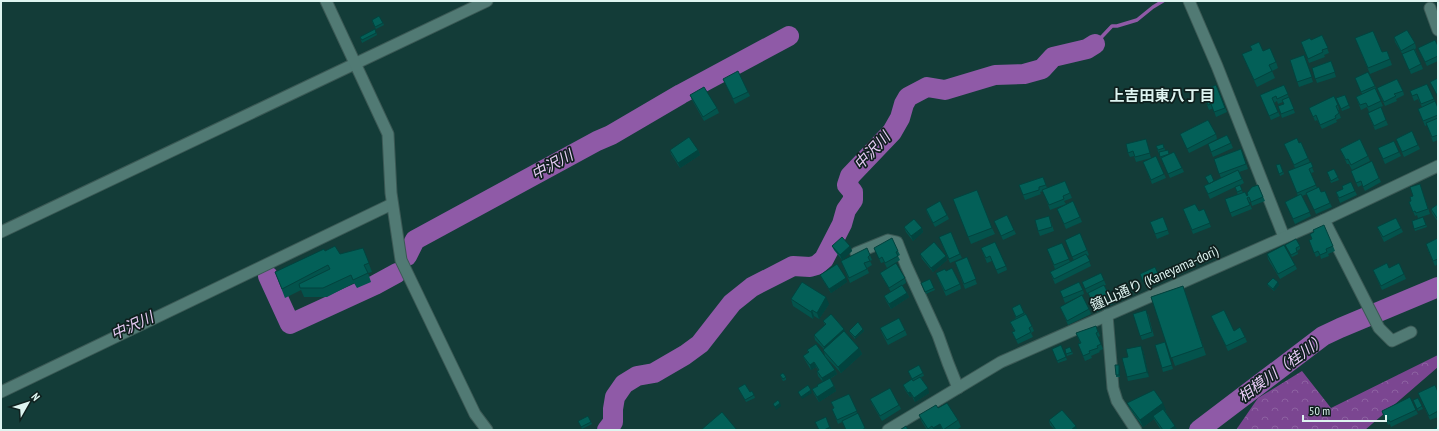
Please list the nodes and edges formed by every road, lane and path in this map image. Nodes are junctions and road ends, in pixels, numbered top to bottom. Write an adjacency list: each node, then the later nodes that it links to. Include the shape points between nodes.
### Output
1 (326, 1): 6 (street)
2 (487, 1): 6 (street)
3 (1189, 1): 11 (street)
4 (1430, 8): 5 (street)
5 (1438, 30)
6 (355, 64): 8 (street, via 388,134); 10 (street)
7 (1438, 166): 9 (street, 鐘山通り (Kaneyama-dori))
8 (392, 204): 16 (street); 17 (street, via 401,260 475,414)
9 (1324, 220): 11 (street, 鐘山通り (Kaneyama-dori)); 14 (street, via 1379,328 1392,341)
10 (1, 232)
11 (1284, 238): 13 (street, 鐘山通り (Kaneyama-dori))
12 (856, 253): 15 (street, via 888,240 898,242)
13 (1107, 315): 15 (street, 鐘山通り (Kaneyama-dori), via 1001,362); 19 (street, via 1113,388 1117,401)
14 (1410, 332)
15 (958, 388): 18 (street, 鐘山通り (Kaneyama-dori))
16 (1, 392)
17 (487, 430)
18 (888, 430)
19 (1136, 430)

